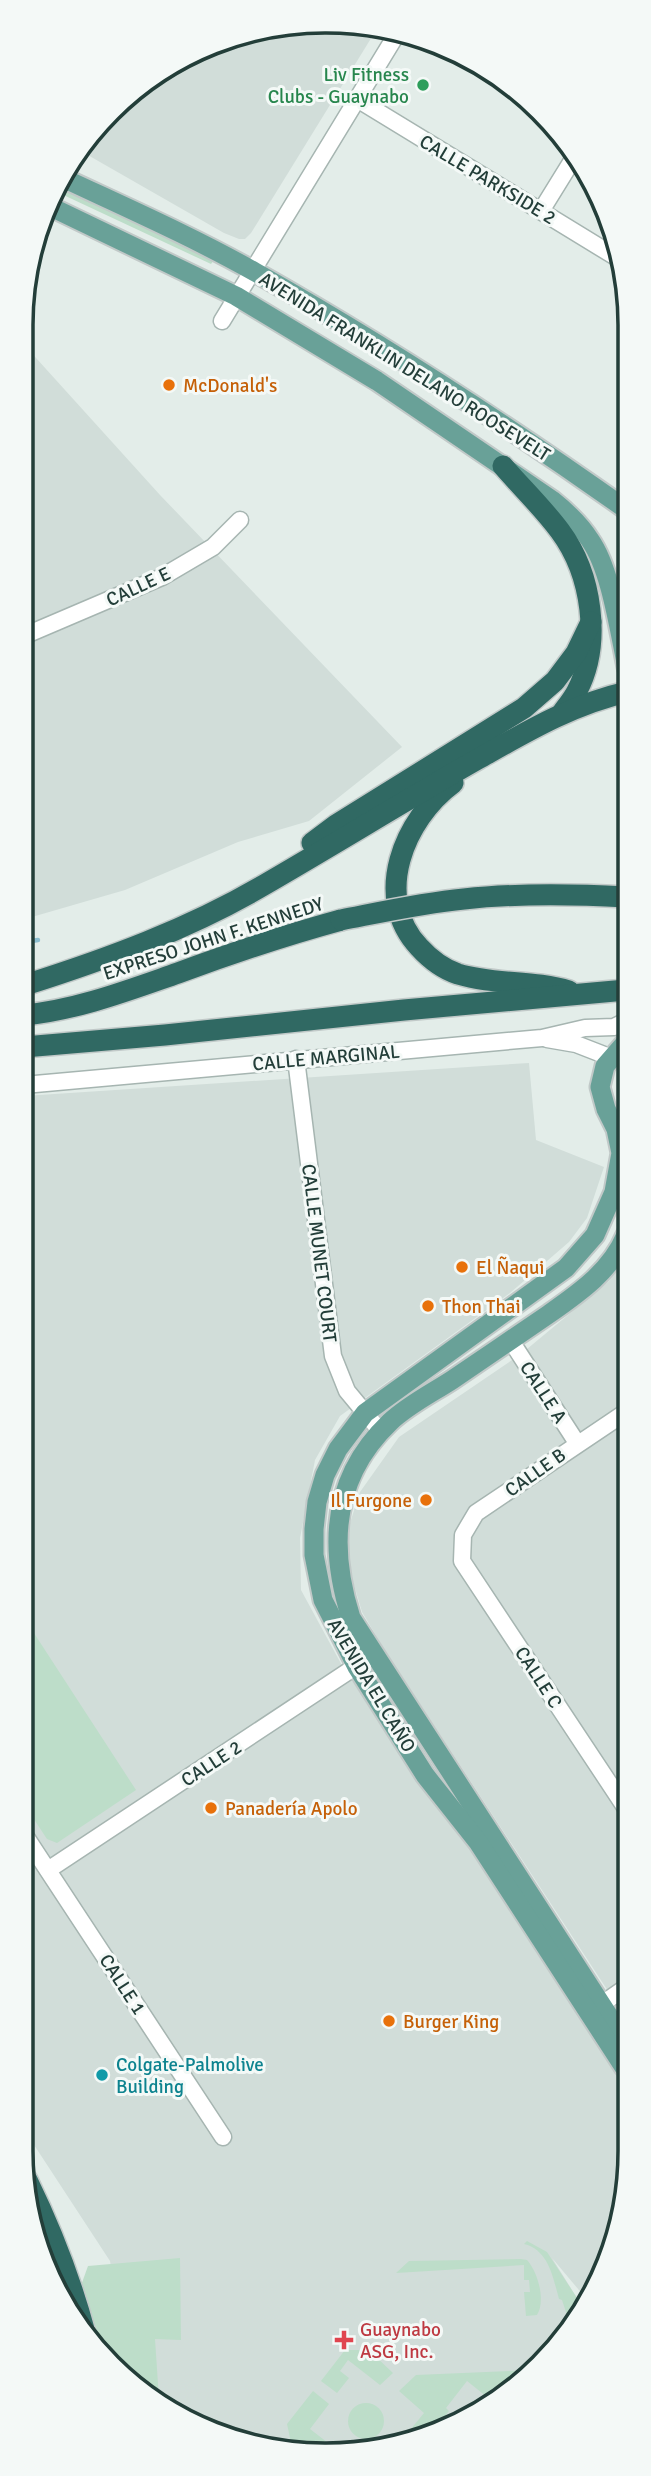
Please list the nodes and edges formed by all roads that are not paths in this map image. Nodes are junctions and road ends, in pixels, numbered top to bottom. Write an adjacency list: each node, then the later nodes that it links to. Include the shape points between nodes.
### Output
1 (392, 41): 2 (street)
2 (357, 99): 6 (street, CALLE PARKSIDE 2); 8 (street)
3 (569, 165): 6 (street)
4 (71, 182): 8 (main road, AVENIDA FRANKLIN DELANO ROOSEVELT)
5 (57, 210): 9 (main road, AVENIDA FRANKLIN DELANO ROOSEVELT)
6 (541, 211): 7 (street, CALLE PARKSIDE 2)
7 (609, 253)
8 (252, 270): 9 (street); 12 (main road, AVENIDA FRANKLIN DELANO ROOSEVELT, via 416,368)
9 (236, 296): 10 (street); 11 (main road, AVENIDA FRANKLIN DELANO ROOSEVELT, via 377,381)
10 (222, 321)
11 (503, 466): 14 (highway, via 562,533 579,566); 15 (main road, AVENIDA FRANKLIN DELANO ROOSEVELT, via 552,500 592,541)
12 (618, 504)
13 (240, 520): 16 (street, CALLE E, via 214,547 162,577)
14 (591, 622): 18 (highway, via 583,678); 20 (highway, via 555,681 524,708 336,825)
15 (618, 629)
16 (33, 632)
17 (618, 694): 18 (highway)
18 (560, 715): 19 (highway)
19 (505, 744): 20 (highway); 24 (highway, via 432,802 405,842 396,879 404,927 425,954 458,974 548,984)
20 (264, 885): 22 (highway, via 205,917)
21 (618, 897): 25 (highway, EXPRESO JOHN F. KENNEDY, bridge, via 466,898 341,920 114,995)
22 (33, 982)
23 (618, 991): 24 (highway)
24 (585, 995): 28 (highway)
25 (33, 1014)
26 (618, 1025): 27 (street, CALLE MARGINAL)
27 (542, 1038): 29 (street); 31 (street, CALLE MARGINAL)
28 (33, 1046)
29 (618, 1056)
30 (618, 1057): 33 (main road, AVENIDA EL CAÑO, via 605,1066 600,1087)
31 (296, 1059): 32 (street, CALLE MARGINAL); 37 (street, CALLE MUNET COURT, via 333,1356 347,1391)
32 (33, 1084)
33 (618, 1139)
34 (618, 1170): 37 (main road, AVENIDA EL CAÑO, via 614,1192 595,1235 566,1268)
35 (618, 1251): 36 (main road, AVENIDA EL CAÑO, via 597,1277)
36 (511, 1340): 39 (main road, AVENIDA EL CAÑO, via 394,1418); 40 (street, CALLE A)
37 (366, 1413): 39 (street, CALLE MUNET COURT); 43 (main road, AVENIDA EL CAÑO, via 338,1449 326,1475 314,1529 323,1600)
38 (618, 1417): 40 (street, CALLE B)
39 (381, 1432): 42 (main road, AVENIDA EL CAÑO, via 341,1500 336,1540 341,1586 351,1618)
40 (577, 1443): 41 (street, CALLE B, via 476,1513 463,1535)
41 (463, 1545): 44 (street, CALLE C, via 462,1561)
42 (373, 1655): 43 (street, CALLE 2); 48 (main road, AVENIDA EL CAÑO)
43 (356, 1667): 46 (street, CALLE 2); 48 (main road, AVENIDA EL CAÑO, via 425,1775)
44 (618, 1796)
45 (33, 1848): 46 (street, CALLE 1)
46 (48, 1870): 51 (street, CALLE 1)
47 (618, 1993): 48 (street)
48 (596, 2008): 49 (main road, AVENIDA EL CAÑO); 50 (main road, AVENIDA EL CAÑO)
49 (618, 2033)
50 (618, 2054)
51 (223, 2137)
52 (38, 2202): 53 (highway)
53 (75, 2301)

